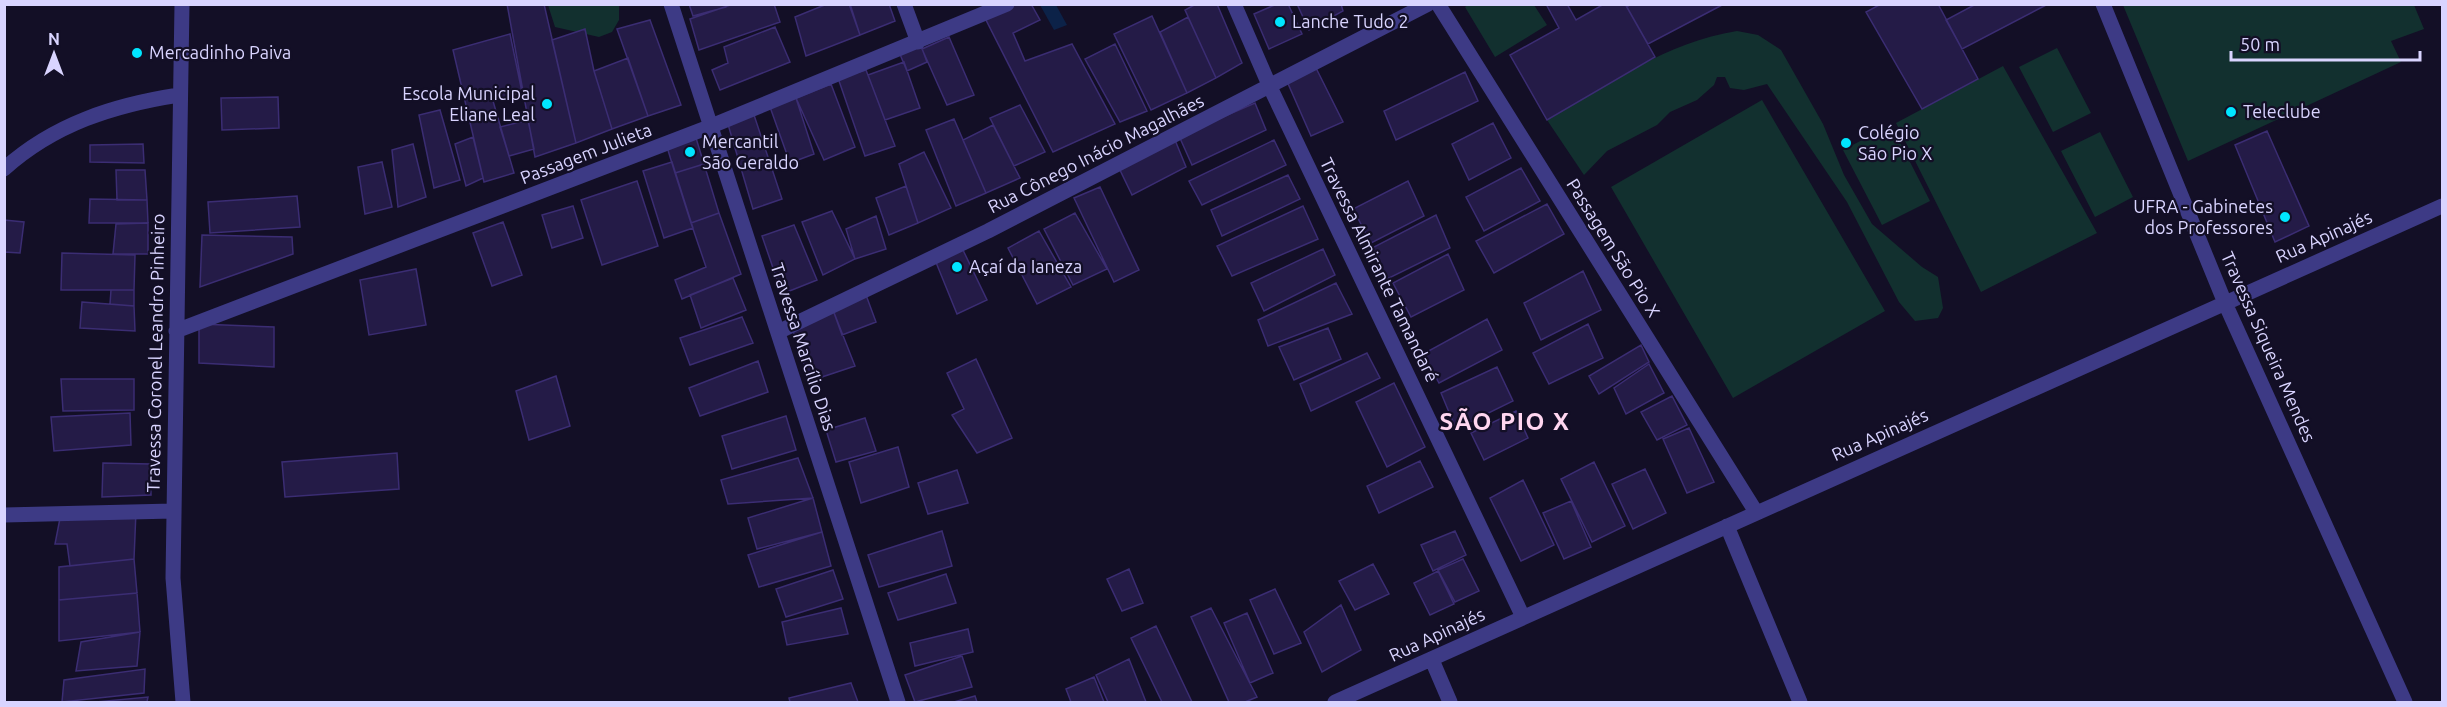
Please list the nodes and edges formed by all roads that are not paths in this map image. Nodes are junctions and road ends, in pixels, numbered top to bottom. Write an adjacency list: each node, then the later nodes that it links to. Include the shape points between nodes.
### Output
1 (182, 4): 11 (street, Travessa Coronel Leandro Pinheiro)
2 (670, 4): 12 (street, Travessa Marcílio Dias)
3 (904, 4): 9 (street)
4 (1007, 4): 9 (street, Passagem Julieta)
5 (1234, 4): 10 (street, Travessa Almirante Tamandaré)
6 (1428, 4): 10 (street, Rua Cônego Inácio Magalhães)
7 (1438, 4): 19 (street, Passagem São Pio X)
8 (2103, 4): 15 (street, Travessa Siqueira Mendes)
9 (918, 42): 12 (street, Passagem Julieta)
10 (1270, 87): 17 (street, Rua Cônego Inácio Magalhães, via 988,231); 22 (street, Travessa Almirante Tamandaré)
11 (179, 95): 13 (street, via 95,113 50,135); 16 (street, Travessa Coronel Leandro Pinheiro)
12 (709, 127): 16 (street, Passagem Julieta); 17 (street, Travessa Marcílio Dias)
13 (4, 169)
14 (2442, 206): 15 (street, Rua Apinajés)
15 (2225, 303): 19 (street, Rua Apinajés); 29 (street, Travessa Siqueira Mendes)
16 (176, 331): 18 (street, Travessa Coronel Leandro Pinheiro)
17 (778, 332): 25 (street, Travessa Marcílio Dias)
18 (174, 511): 20 (street); 24 (street, Travessa Coronel Leandro Pinheiro, via 175,601)
19 (1755, 512): 21 (street, Rua Apinajés)
20 (4, 515)
21 (1727, 526): 22 (street, Rua Apinajés); 28 (street)
22 (1523, 616): 23 (street, Rua Apinajés)
23 (1432, 660): 26 (street, Rua Apinajés); 27 (street)
24 (183, 702)
25 (898, 702)
26 (1335, 702)
27 (1450, 702)
28 (1800, 702)
29 (2405, 702)

